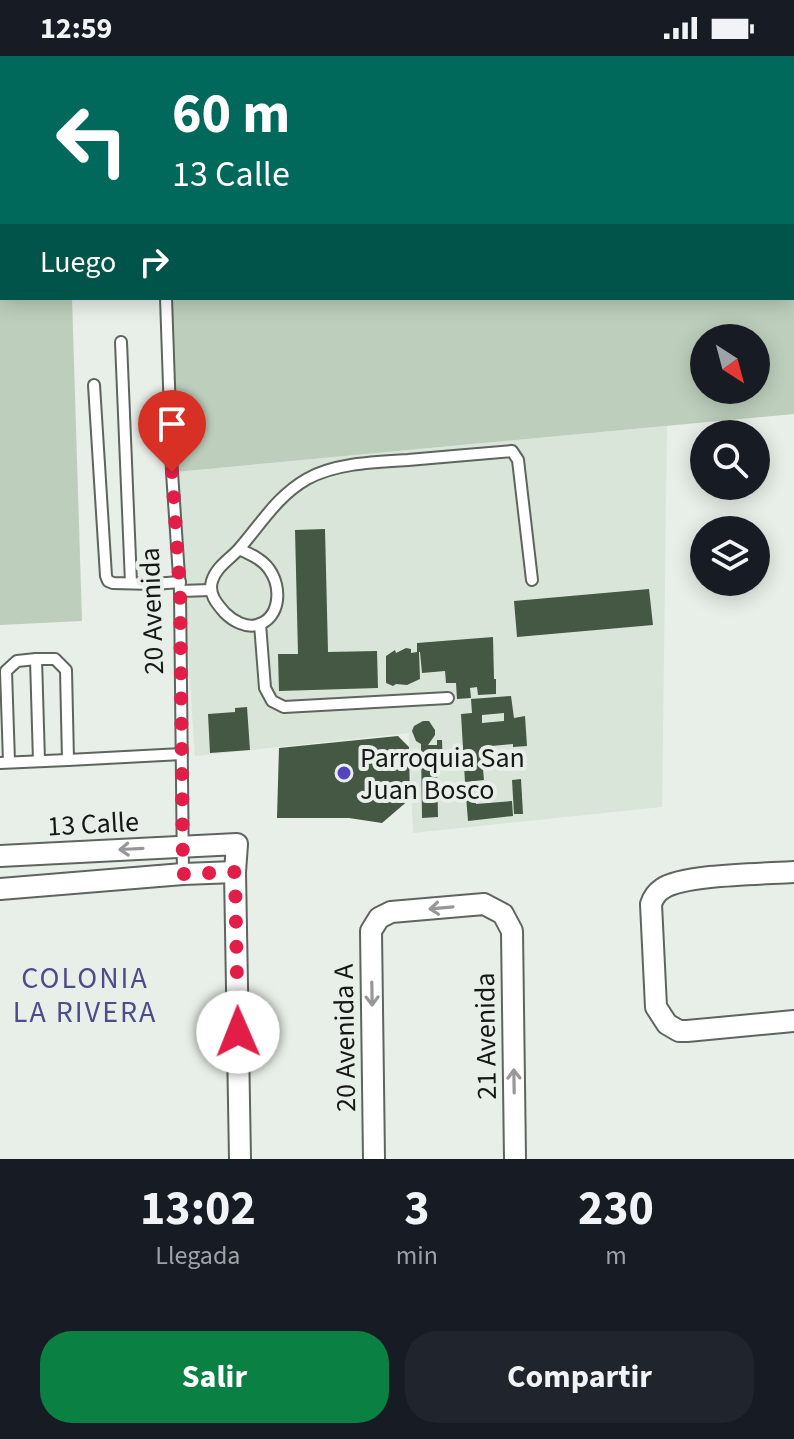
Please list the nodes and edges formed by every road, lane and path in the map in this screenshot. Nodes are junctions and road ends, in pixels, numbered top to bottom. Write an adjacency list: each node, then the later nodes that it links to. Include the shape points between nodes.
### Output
1 (166, 300): 7 (lane, 20 Avenida)
2 (121, 342): 6 (lane)
3 (94, 385): 6 (lane, via 106,576 113,583)
4 (239, 549): 5 (lane, via 276,503 308,479 349,465 512,451 518,460); 8 (lane, via 219,568); 9 (lane, via 268,567 276,582 273,615)
5 (532, 580)
6 (131, 583): 7 (lane)
7 (180, 586): 8 (lane); 12 (lane, 20 Avenida)
8 (211, 590): 9 (lane, via 230,617 247,627)
9 (260, 624): 11 (lane, via 265,688 272,701 284,707)
10 (36, 659): 13 (lane, via 55,659 66,670); 14 (lane); 15 (lane, via 17,661 6,671)
11 (448, 698)
12 (182, 754): 13 (lane); 16 (lane, 20 Avenida)
13 (68, 760): 14 (lane)
14 (39, 761): 15 (lane)
15 (4, 762)
16 (182, 847): 17 (street, 13 Calle, one-way to 17); 18 (street, 13 Calle, via 237,844); 20 (lane, 20 Avenida)
17 (0, 856)
18 (235, 872): 20 (street, 13 Calle); 24 (street)
19 (794, 872): 23 (street, via 683,880 662,889 651,904 656,1007 673,1028)
20 (183, 874): 21 (street, 13 Calle)
21 (0, 889)
22 (379, 918): 25 (street, 20 Avenida A, one-way to 25, via 371,931); 26 (street, 21 Avenida, one-way to 22, via 512,931 503,914 484,904 391,912)
23 (794, 1021)
24 (240, 1159)
25 (374, 1159)
26 (515, 1159)

